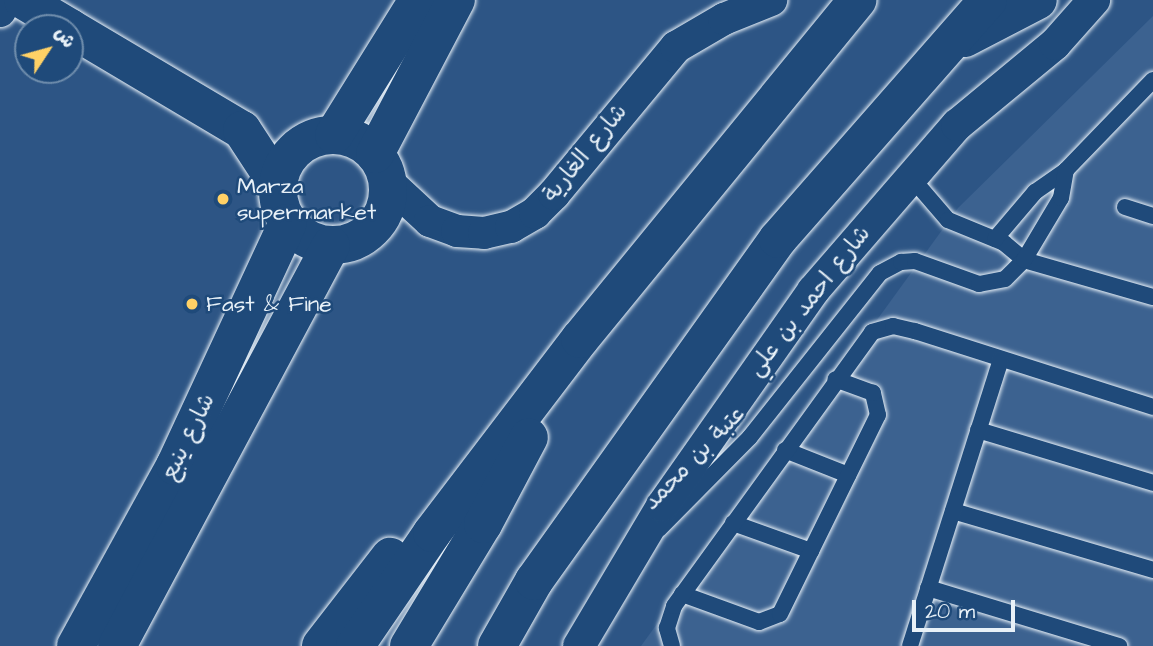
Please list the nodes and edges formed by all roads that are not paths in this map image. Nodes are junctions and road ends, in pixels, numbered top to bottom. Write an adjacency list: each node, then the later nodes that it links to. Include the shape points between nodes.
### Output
1 (6, 0): 10 (street)
2 (23, 0): 11 (main road)
3 (418, 0): 16 (main road)
4 (456, 0): 17 (main road)
5 (771, 0): 17 (street, شارع الغارية, via 724,19 676,47 554,194 535,213 511,227 484,233 457,231 430,221)
6 (857, 0): 28 (main road)
7 (988, 0): 13 (main road)
8 (1038, 0): 13 (main road)
9 (1094, 0): 19 (street, شارع احمد بن علي, via 1055,44 966,118)
10 (0, 11)
11 (46, 14)
12 (84, 36): 15 (main road)
13 (942, 51): 50 (main road, via 778,239 534,581)
14 (1153, 80): 18 (lane)
15 (242, 130): 16 (main road); 20 (main road)
16 (325, 136): 17 (main road, via 356,140); 20 (main road, via 287,158)
17 (382, 168): 25 (main road, via 384,214 355,241)
18 (1066, 170): 24 (lane, via 1035,192); 26 (lane, via 1061,198)
19 (910, 176): 24 (lane, via 936,211); 40 (street, شارع احمد بن علي, via 774,342)
20 (278, 185): 23 (main road, via 280,208)
21 (1125, 207): 22 (lane)
22 (1153, 216)
23 (288, 223): 25 (main road, via 314,243); 38 (main road, شارع ينبع)
24 (995, 239): 26 (lane)
25 (331, 246): 38 (main road, شارع ينبع)
26 (1024, 260): 27 (lane); 40 (lane, عتبة بن محمد, via 1005,279 993,283 979,284 927,264 901,262 873,280 742,446 682,509)
27 (1153, 297)
28 (580, 339): 35 (main road); 49 (main road, via 483,524)
29 (1001, 359): 30 (lane, via 893,326 864,338); 31 (lane); 32 (lane)
30 (835, 379): 33 (lane); 34 (lane, via 873,394 880,407)
31 (1153, 407)
32 (978, 430): 36 (lane); 37 (lane)
33 (785, 450): 34 (lane); 39 (lane)
34 (848, 475): 41 (lane)
35 (476, 476): 47 (main road, via 409,536 353,599); 48 (main road)
36 (1153, 483)
37 (953, 511): 42 (lane); 43 (lane)
38 (167, 516): 45 (main road, شارع ينبع); 46 (main road, شارع ينبع)
39 (733, 523): 41 (lane); 44 (lane)
40 (636, 547): 51 (street, شارع احمد بن علي)
41 (811, 551): 44 (lane, via 780,614 767,622)
42 (1153, 570)
43 (928, 588): 53 (lane); 54 (lane)
44 (682, 594): 52 (lane, via 669,617)
45 (76, 646)
46 (117, 646)
47 (321, 646)
48 (355, 646)
49 (409, 646)
50 (498, 646)
51 (579, 646)
52 (672, 646)
53 (910, 646)
54 (1119, 646)

